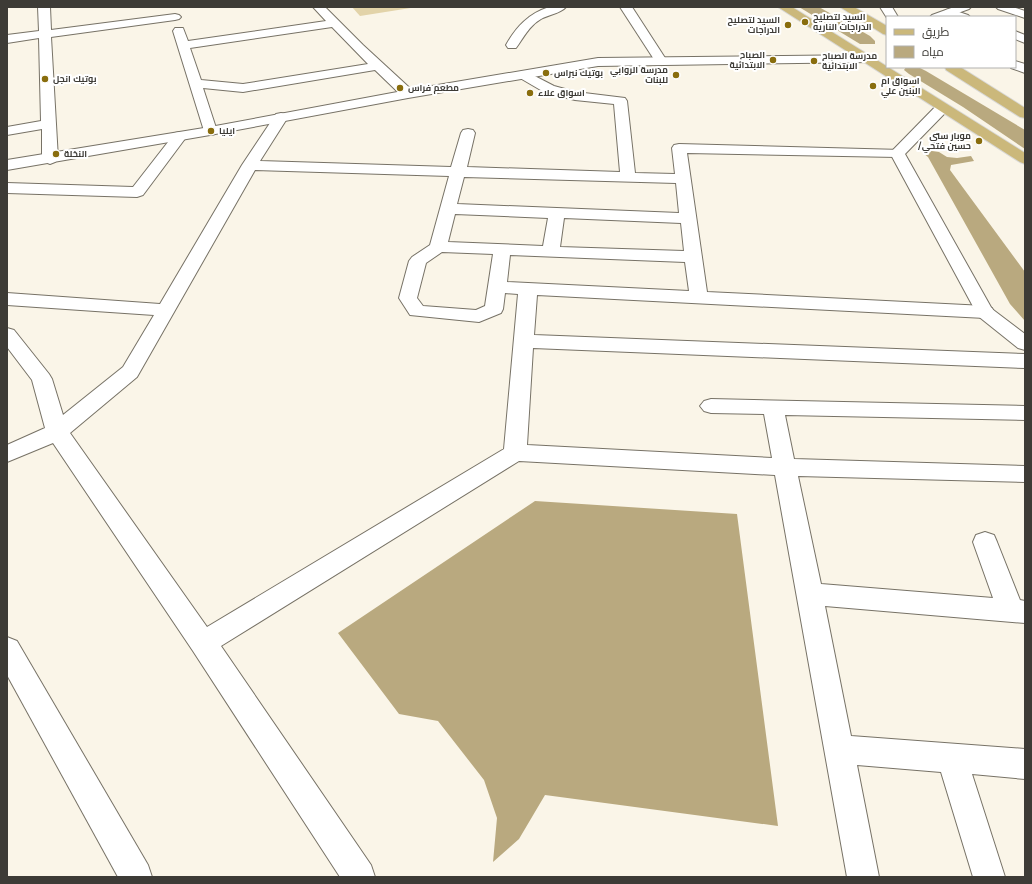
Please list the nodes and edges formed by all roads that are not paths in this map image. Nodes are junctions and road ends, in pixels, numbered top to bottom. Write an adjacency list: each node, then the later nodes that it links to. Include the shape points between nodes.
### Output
1 (44, 7): 18 (street)
2 (319, 7): 16 (street)
3 (560, 7): 21 (street, via 534,17 519,32)
4 (626, 7): 23 (street)
5 (784, 7): 22 (main road)
6 (846, 7): 17 (main road)
7 (886, 7): 13 (street)
8 (965, 7): 11 (street)
9 (1002, 7): 12 (street)
10 (174, 12): 18 (street); 20 (street)
11 (950, 12): 14 (street); 15 (street)
12 (1025, 15)
13 (891, 16)
14 (939, 16)
15 (961, 16)
16 (334, 23): 20 (street); 24 (street)
17 (886, 30)
18 (45, 34): 19 (street); 32 (street)
19 (7, 39)
20 (184, 45): 27 (street)
21 (512, 45)
22 (867, 59): 23 (street); 29 (main road)
23 (661, 61): 26 (street, via 598,62)
24 (378, 66): 27 (street, via 243,88); 28 (street)
25 (953, 68): 30 (main road)
26 (525, 74): 28 (street); 43 (street, via 549,89 575,96 620,101)
27 (195, 83): 34 (street)
28 (408, 94): 31 (street)
29 (942, 108): 37 (street); 39 (main road)
30 (1025, 114)
31 (281, 117): 34 (street); 41 (street)
32 (48, 124): 33 (street); 38 (street)
33 (7, 131)
34 (210, 131): 36 (street)
35 (468, 133): 42 (street)
36 (180, 136): 38 (street); 45 (street, via 137,192)
37 (897, 153): 44 (street, via 679,148); 58 (street)
38 (50, 158): 40 (street)
39 (1025, 159)
40 (7, 165)
41 (250, 165): 42 (street); 57 (street)
42 (458, 172): 43 (street); 46 (street)
43 (628, 178): 44 (street)
44 (683, 179): 48 (street)
45 (7, 188)
46 (448, 209): 47 (street); 49 (street)
47 (557, 213): 48 (street); 51 (street)
48 (688, 218): 52 (street)
49 (438, 247): 50 (street); 53 (street, via 418,260 408,298 417,311 479,316 494,309)
50 (502, 249): 51 (street); 53 (street)
51 (552, 251): 52 (street)
52 (693, 257): 55 (street)
53 (496, 287): 54 (street)
54 (528, 289): 55 (street); 60 (street)
55 (699, 298): 58 (street)
56 (7, 299): 57 (street)
57 (166, 310): 66 (street, via 130,372)
58 (985, 312): 61 (street)
59 (7, 334): 66 (street, via 42,379)
60 (524, 341): 62 (street); 67 (street)
61 (1025, 344)
62 (1025, 361)
63 (711, 406): 64 (street)
64 (773, 408): 65 (street); 69 (street)
65 (1025, 413)
66 (57, 432): 68 (street); 74 (street)
67 (515, 453): 69 (street); 74 (street)
68 (7, 454)
69 (784, 467): 70 (street); 72 (street)
70 (1025, 474)
71 (985, 542): 73 (street)
72 (810, 594): 73 (street); 76 (street)
73 (1018, 612)
74 (203, 643): 80 (street)
75 (7, 649): 79 (street)
76 (839, 750): 77 (street); 81 (street)
77 (952, 758): 78 (street); 82 (street)
78 (1025, 764)
79 (136, 877)
80 (359, 877)
81 (863, 877)
82 (990, 877)

